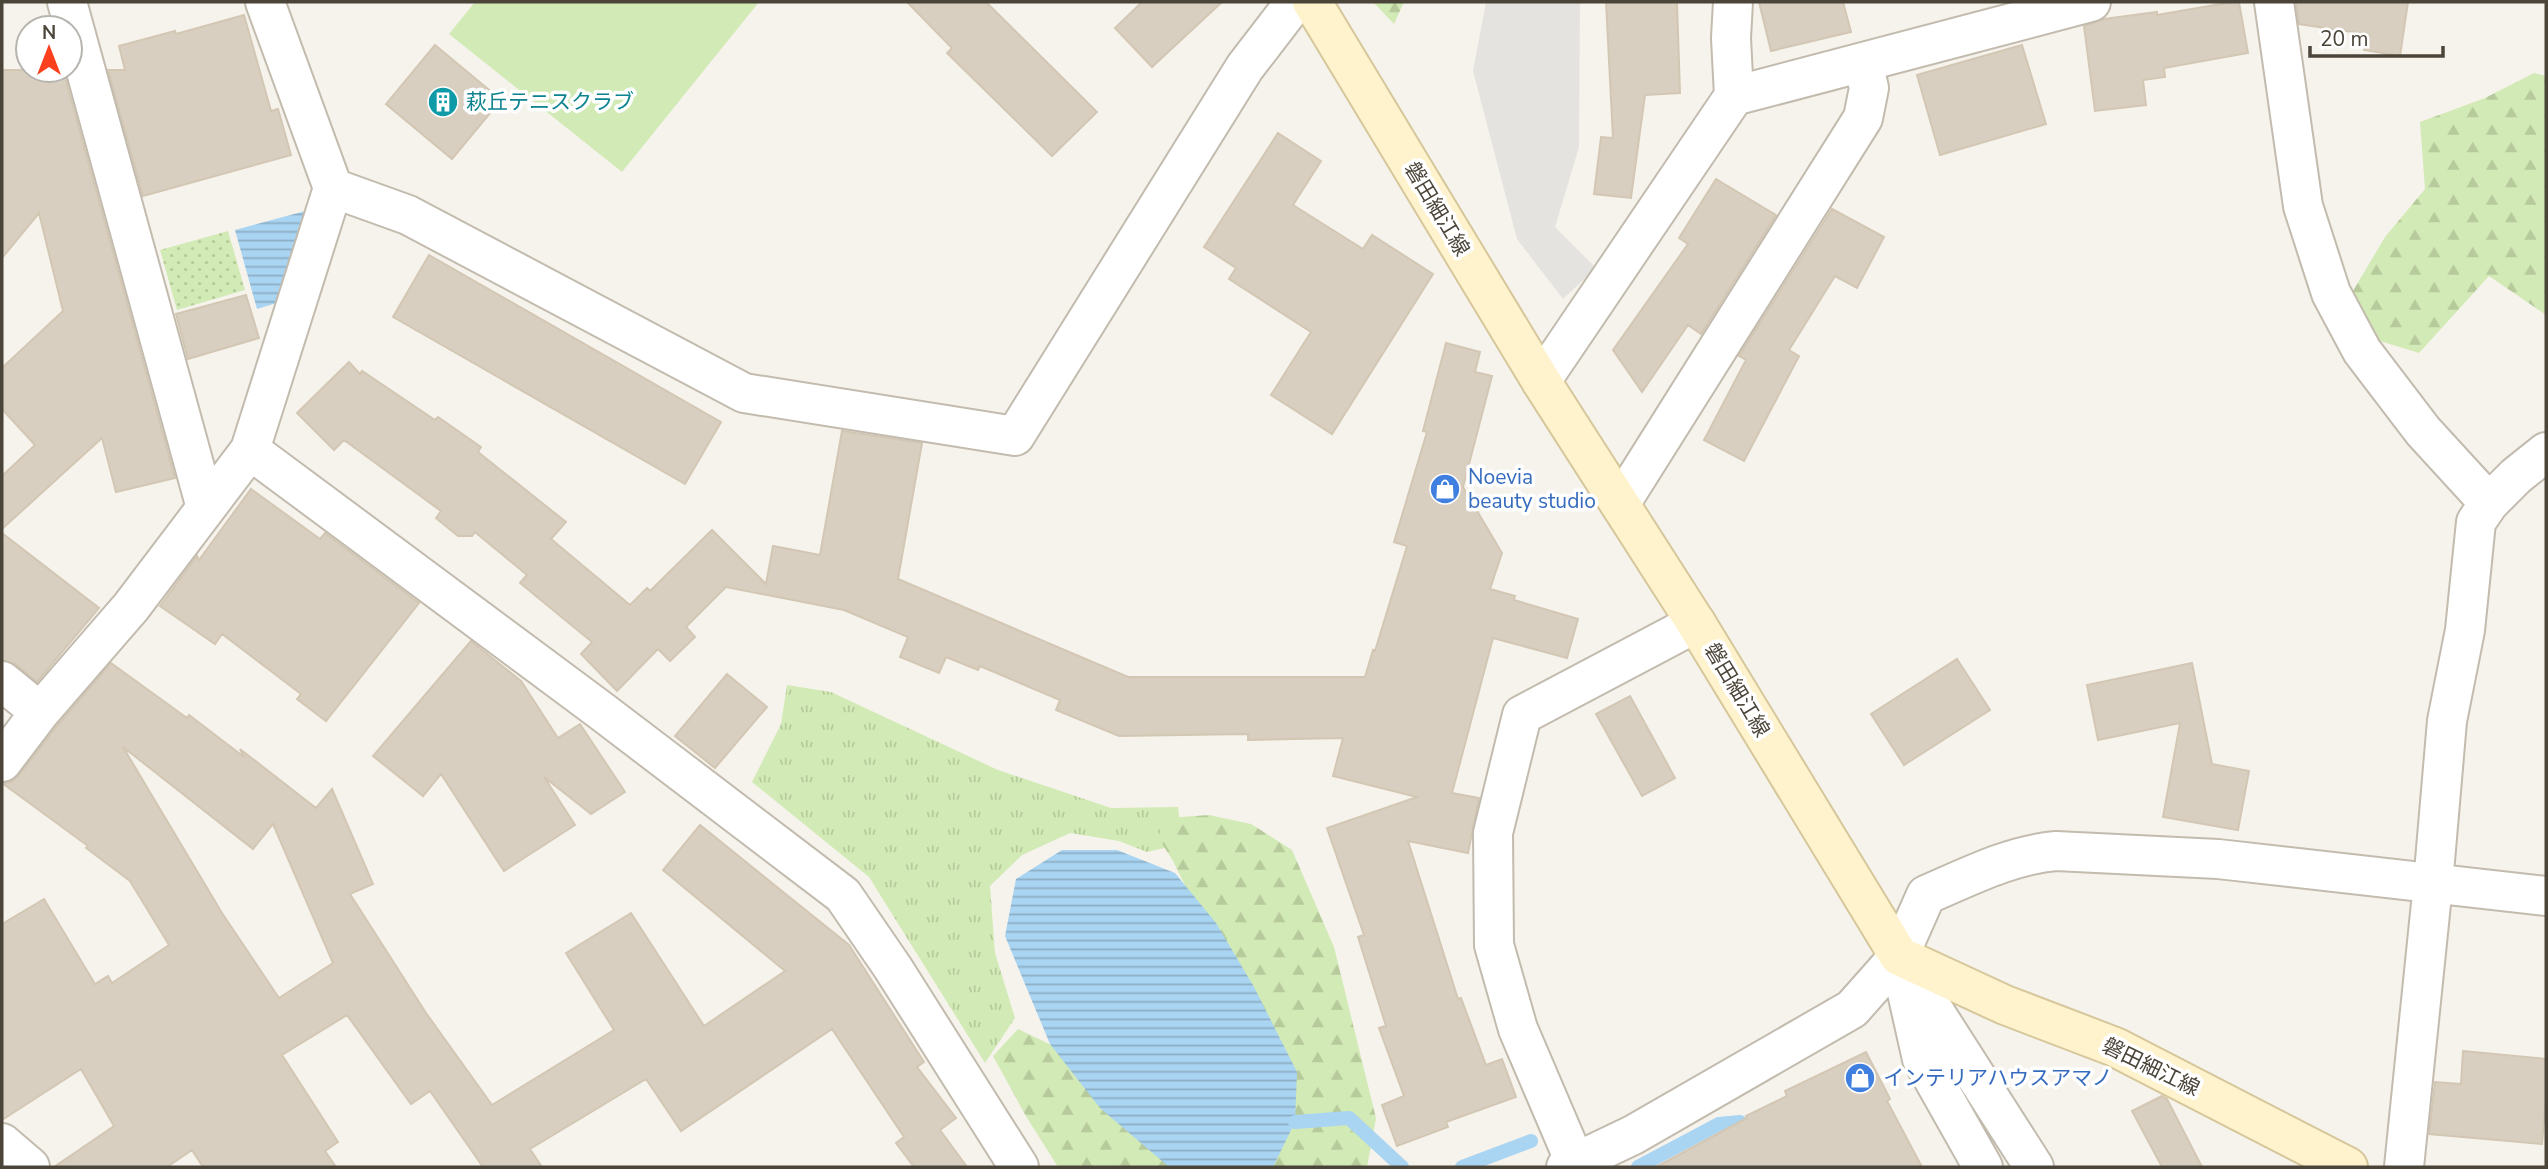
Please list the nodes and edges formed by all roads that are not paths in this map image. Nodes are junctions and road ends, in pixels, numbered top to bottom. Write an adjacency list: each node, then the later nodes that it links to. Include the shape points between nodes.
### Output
1 (67, 2): 16 (street)
2 (265, 2): 10 (street)
3 (1295, 2): 10 (street, via 1245,67 1015,436 744,393 408,215)
4 (1312, 2): 11 (main road, 磐田細江線)
5 (1733, 2): 9 (street)
6 (2091, 2): 8 (street)
7 (2274, 2): 14 (street, via 2303,206 2331,293 2362,351 2423,431)
8 (1863, 63): 9 (street); 15 (street, via 1869,88 1863,118)
9 (1734, 96): 11 (street)
10 (333, 188): 12 (street)
11 (1541, 382): 15 (main road, 磐田細江線)
12 (250, 450): 16 (street); 27 (street, via 843,895)
13 (2546, 452): 14 (street)
14 (2489, 503): 21 (street, via 2474,532 2465,630 2447,721)
15 (1620, 504): 17 (main road, 磐田細江線)
16 (206, 509): 19 (street, via 131,607)
17 (1696, 623): 23 (main road, 磐田細江線); 25 (street, via 1522,715 1493,833 1494,945 1518,1029)
18 (2, 681): 19 (street)
19 (40, 712): 20 (street)
20 (2, 762)
21 (2434, 884): 22 (street); 23 (street, via 2218,859 2056,850 2033,853 1926,895); 31 (street)
22 (2546, 897)
23 (1899, 956): 25 (street, via 1852,1009); 28 (street, via 1922,1059); 29 (street); 30 (main road, 磐田細江線, via 2005,1005 2115,1046)
24 (2, 1143): 26 (street)
25 (1573, 1166)
26 (30, 1167)
27 (1019, 1167)
28 (1983, 1167)
29 (2034, 1167)
30 (2348, 1167)
31 (2404, 1167)

